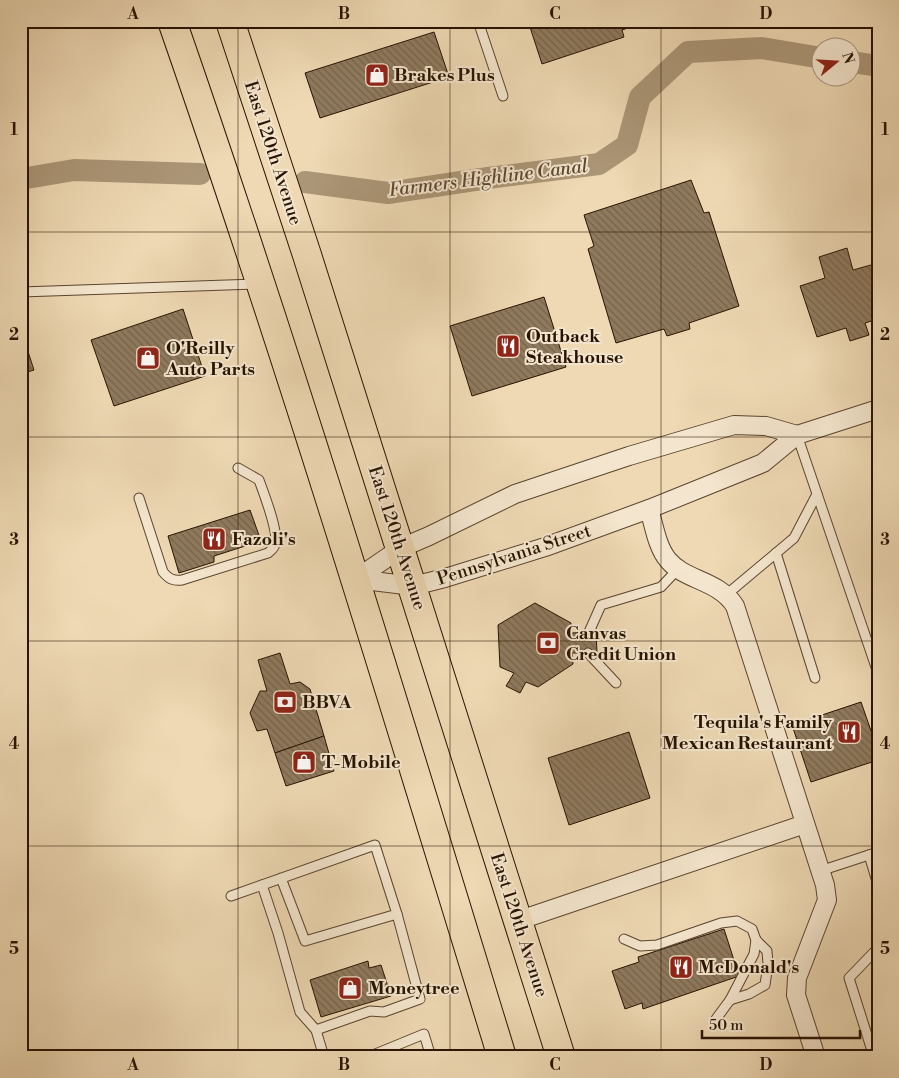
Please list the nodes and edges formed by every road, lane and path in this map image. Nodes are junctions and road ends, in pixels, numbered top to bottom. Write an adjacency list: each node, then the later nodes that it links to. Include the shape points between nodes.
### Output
1 (172, 21): 5 (main road)
2 (230, 21): 13 (main road, East 120th Avenue)
3 (478, 21): 4 (lane)
4 (503, 96)
5 (261, 284): 6 (lane); 16 (main road)
6 (21, 292)
7 (878, 409): 8 (street, Pennsylvania Street)
8 (797, 435): 10 (lane); 12 (street, Pennsylvania Street, via 762,463); 13 (street, via 766,426 734,425 515,494)
9 (238, 468): 11 (lane, via 259,480 276,532 274,548 268,553 182,580 174,580 163,572)
10 (817, 494): 14 (lane, via 794,538); 21 (lane)
11 (139, 498)
12 (649, 509): 15 (street, via 664,553); 17 (street, Pennsylvania Street, via 545,547)
13 (400, 548): 16 (street); 17 (main road, East 120th Avenue)
14 (776, 553): 18 (lane); 22 (lane)
15 (678, 569): 18 (street); 19 (lane, via 661,587 601,606)
16 (356, 579): 17 (street, Pennsylvania Street); 42 (main road)
17 (413, 586): 32 (main road, East 120th Avenue)
18 (726, 595): 24 (street, via 735,606)
19 (589, 632)
20 (588, 653): 23 (lane)
21 (878, 673)
22 (815, 678)
23 (616, 683)
24 (805, 824): 26 (street); 32 (street)
25 (874, 854): 26 (lane); 29 (lane)
26 (820, 871): 44 (street, via 827,900 795,986)
27 (282, 878): 28 (lane); 31 (lane, via 305,941); 31 (lane, via 375,845)
28 (262, 885): 30 (lane); 38 (lane, via 300,1012)
29 (878, 885)
30 (231, 896)
31 (397, 914): 38 (lane, via 420,1000 384,1012 370,1011)
32 (517, 920): 43 (main road, East 120th Avenue)
33 (624, 939): 34 (lane, via 640,946 657,945 721,923 737,921 752,929)
34 (756, 940): 36 (lane, via 754,954); 36 (lane, via 767,951 765,985)
35 (878, 948): 45 (lane, via 849,978)
36 (730, 1000): 37 (lane)
37 (716, 1019)
38 (316, 1030): 39 (lane)
39 (324, 1057)
40 (368, 1057): 41 (lane, via 424,1034)
41 (431, 1057)
42 (502, 1057)
43 (561, 1057)
44 (816, 1057)
45 (874, 1057)

